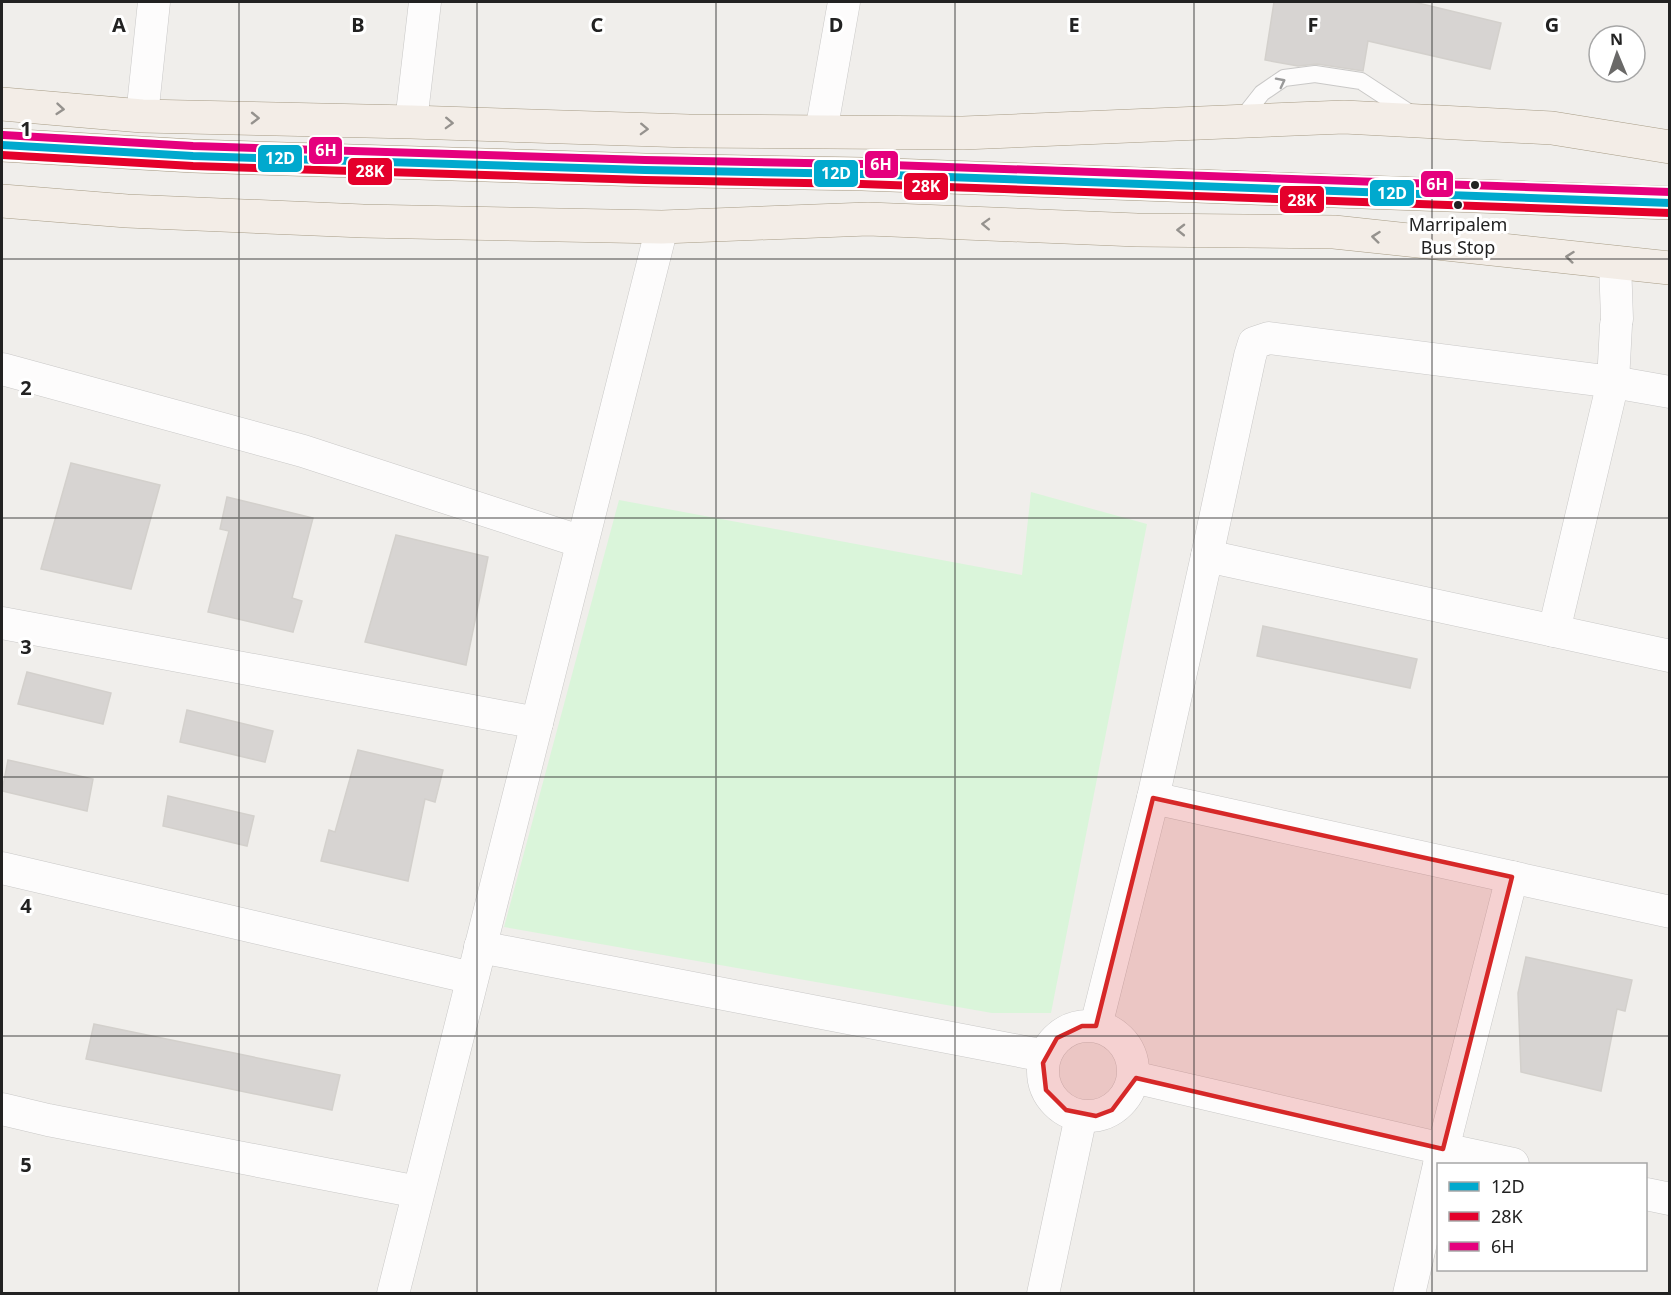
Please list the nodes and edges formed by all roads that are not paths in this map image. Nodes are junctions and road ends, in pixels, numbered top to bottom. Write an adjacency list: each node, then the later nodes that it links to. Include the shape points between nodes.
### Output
1 (154, 2): 5 (street)
2 (425, 2): 7 (street)
3 (844, 2): 9 (street)
4 (2, 104): 5 (main road, one-way to 5)
5 (142, 116): 7 (main road, one-way to 7)
6 (1422, 121): 8 (main road, via 1344,117); 8 (lane, one-way to 6, via 1262,93 1284,78 1315,74 1361,81); 11 (main road, via 1552,128)
7 (411, 122): 9 (main road, one-way to 9)
8 (1239, 122): 9 (main road, via 963,133)
9 (821, 132)
10 (2, 145): 13 (main road, via 204,156)
11 (1670, 147)
12 (2, 201): 14 (main road, via 351,221)
13 (1670, 203)
14 (662, 227): 15 (main road, one-way to 14, via 1334,232 1137,230 868,219); 20 (street)
15 (1615, 262): 16 (main road); 18 (street)
16 (1670, 268)
17 (2, 369): 20 (street, via 303,451)
18 (1613, 382): 19 (street); 21 (street, via 1269,338 1254,343); 23 (street)
19 (1670, 392)
20 (582, 542): 25 (street)
21 (1207, 556): 23 (street); 26 (street)
22 (2, 623): 25 (street)
23 (1554, 631): 24 (street)
24 (1670, 656)
25 (537, 723): 30 (street)
26 (1153, 798): 28 (street); 32 (street)
27 (2, 868): 31 (street)
28 (1512, 877): 29 (street); 37 (street)
29 (1670, 912)
30 (480, 947): 31 (street); 33 (street)
31 (472, 978): 40 (street)
32 (1096, 1026): 33 (street, via 1068,1030); 34 (street, via 1123,1042 1131,1055)
33 (1045, 1056): 36 (street, via 1042,1076 1046,1090 1055,1102)
34 (1133, 1077): 36 (street, via 1123,1100 1112,1110); 37 (street)
35 (2, 1109): 40 (street)
36 (1081, 1116): 44 (street)
37 (1440, 1161): 38 (street)
38 (1489, 1163)
39 (1437, 1173): 45 (street)
40 (418, 1192): 43 (street)
41 (1647, 1194): 42 (street)
42 (1670, 1199)
43 (393, 1293)
44 (1043, 1293)
45 (1408, 1293)

